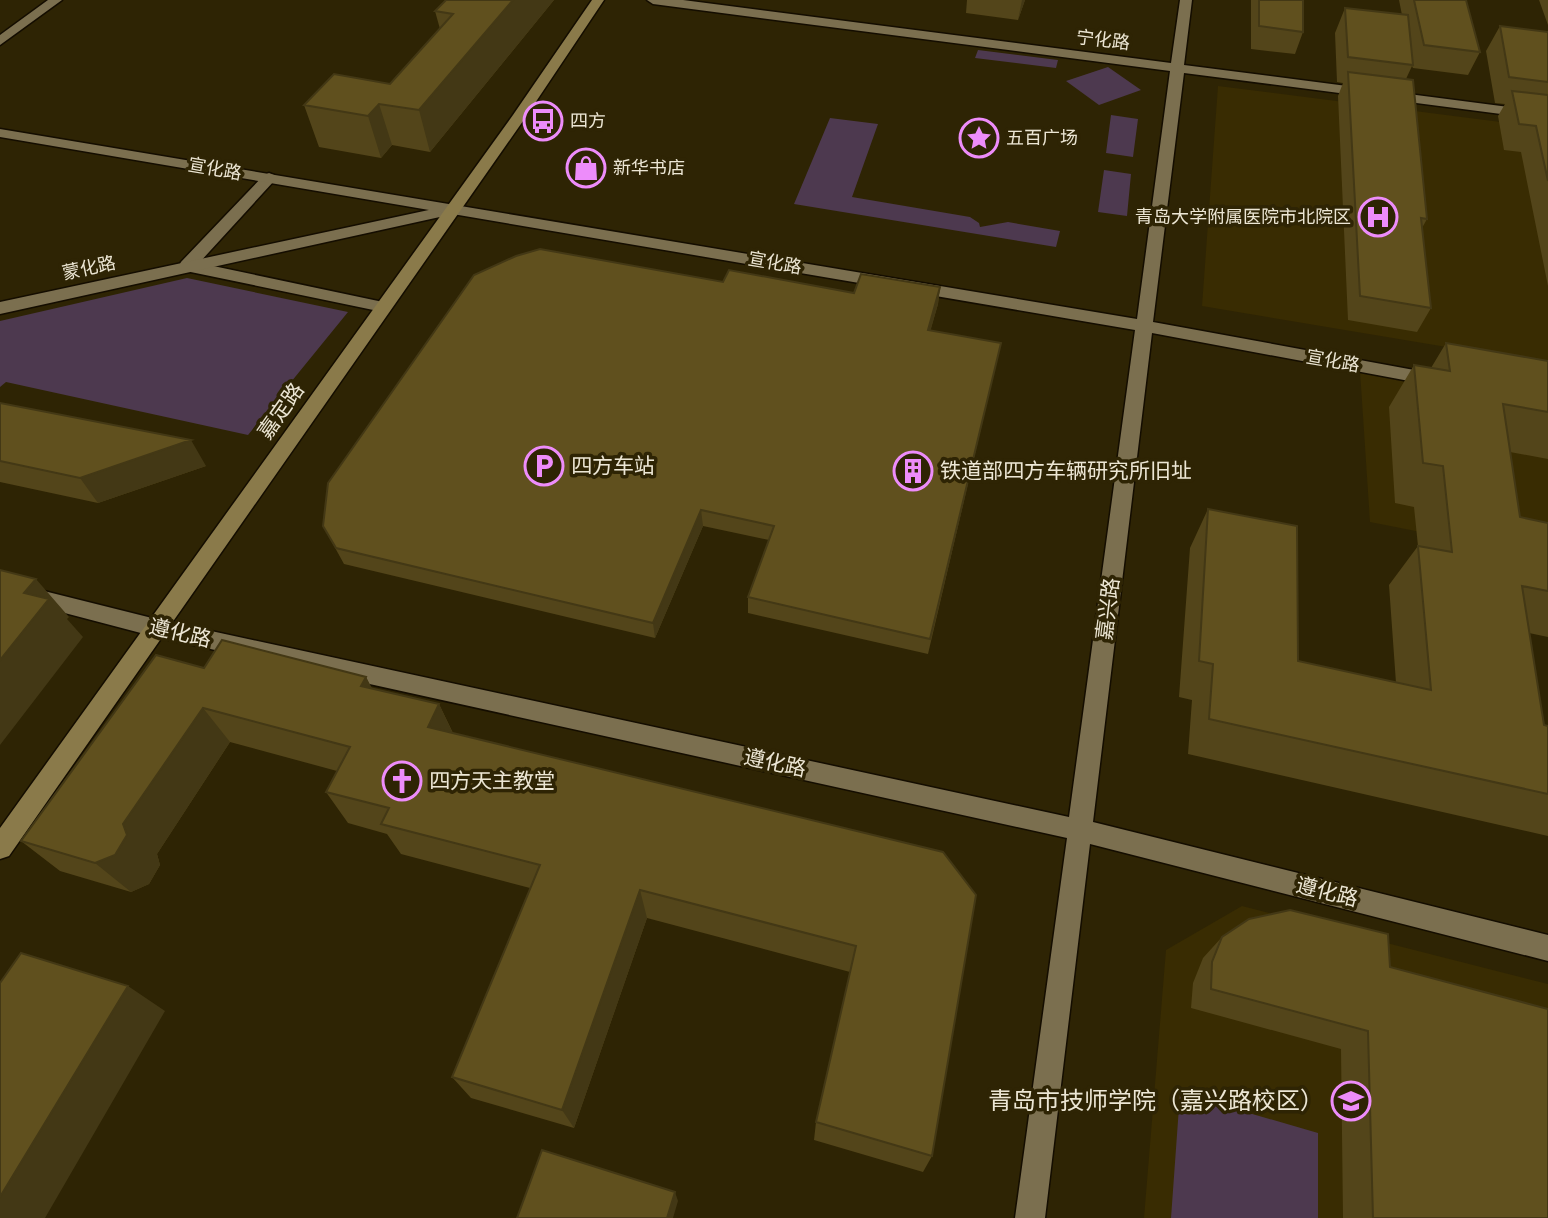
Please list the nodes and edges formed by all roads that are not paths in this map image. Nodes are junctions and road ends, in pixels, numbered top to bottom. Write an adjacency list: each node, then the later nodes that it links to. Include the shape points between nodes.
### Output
1 (56, 0): 5 (street)
2 (598, 0): 10 (main road, 嘉定路)
3 (653, 0): 6 (street, 宁化路)
4 (1186, 0): 6 (street, 嘉兴路)
5 (0, 41)
6 (1177, 69): 7 (street, 宁化路); 14 (street, 嘉兴路)
7 (1548, 116)
8 (0, 133): 9 (street, 宣化路)
9 (268, 178): 10 (street, 宣化路); 11 (street)
10 (452, 210): 11 (street, 蒙化路); 12 (main road, 嘉定路); 14 (street, 宣化路)
11 (187, 266): 12 (street); 13 (street, 蒙化路)
12 (383, 307): 17 (main road, 嘉定路)
13 (0, 308)
14 (1144, 326): 15 (street, 宣化路); 18 (street, 嘉兴路)
15 (1454, 383)
16 (0, 588): 17 (street, 遵化路)
17 (156, 628): 18 (street, 遵化路); 19 (main road, 嘉定路)
18 (1079, 830): 20 (street, 遵化路); 21 (street, 嘉兴路)
19 (0, 848)
20 (1548, 948)
21 (1030, 1218)

